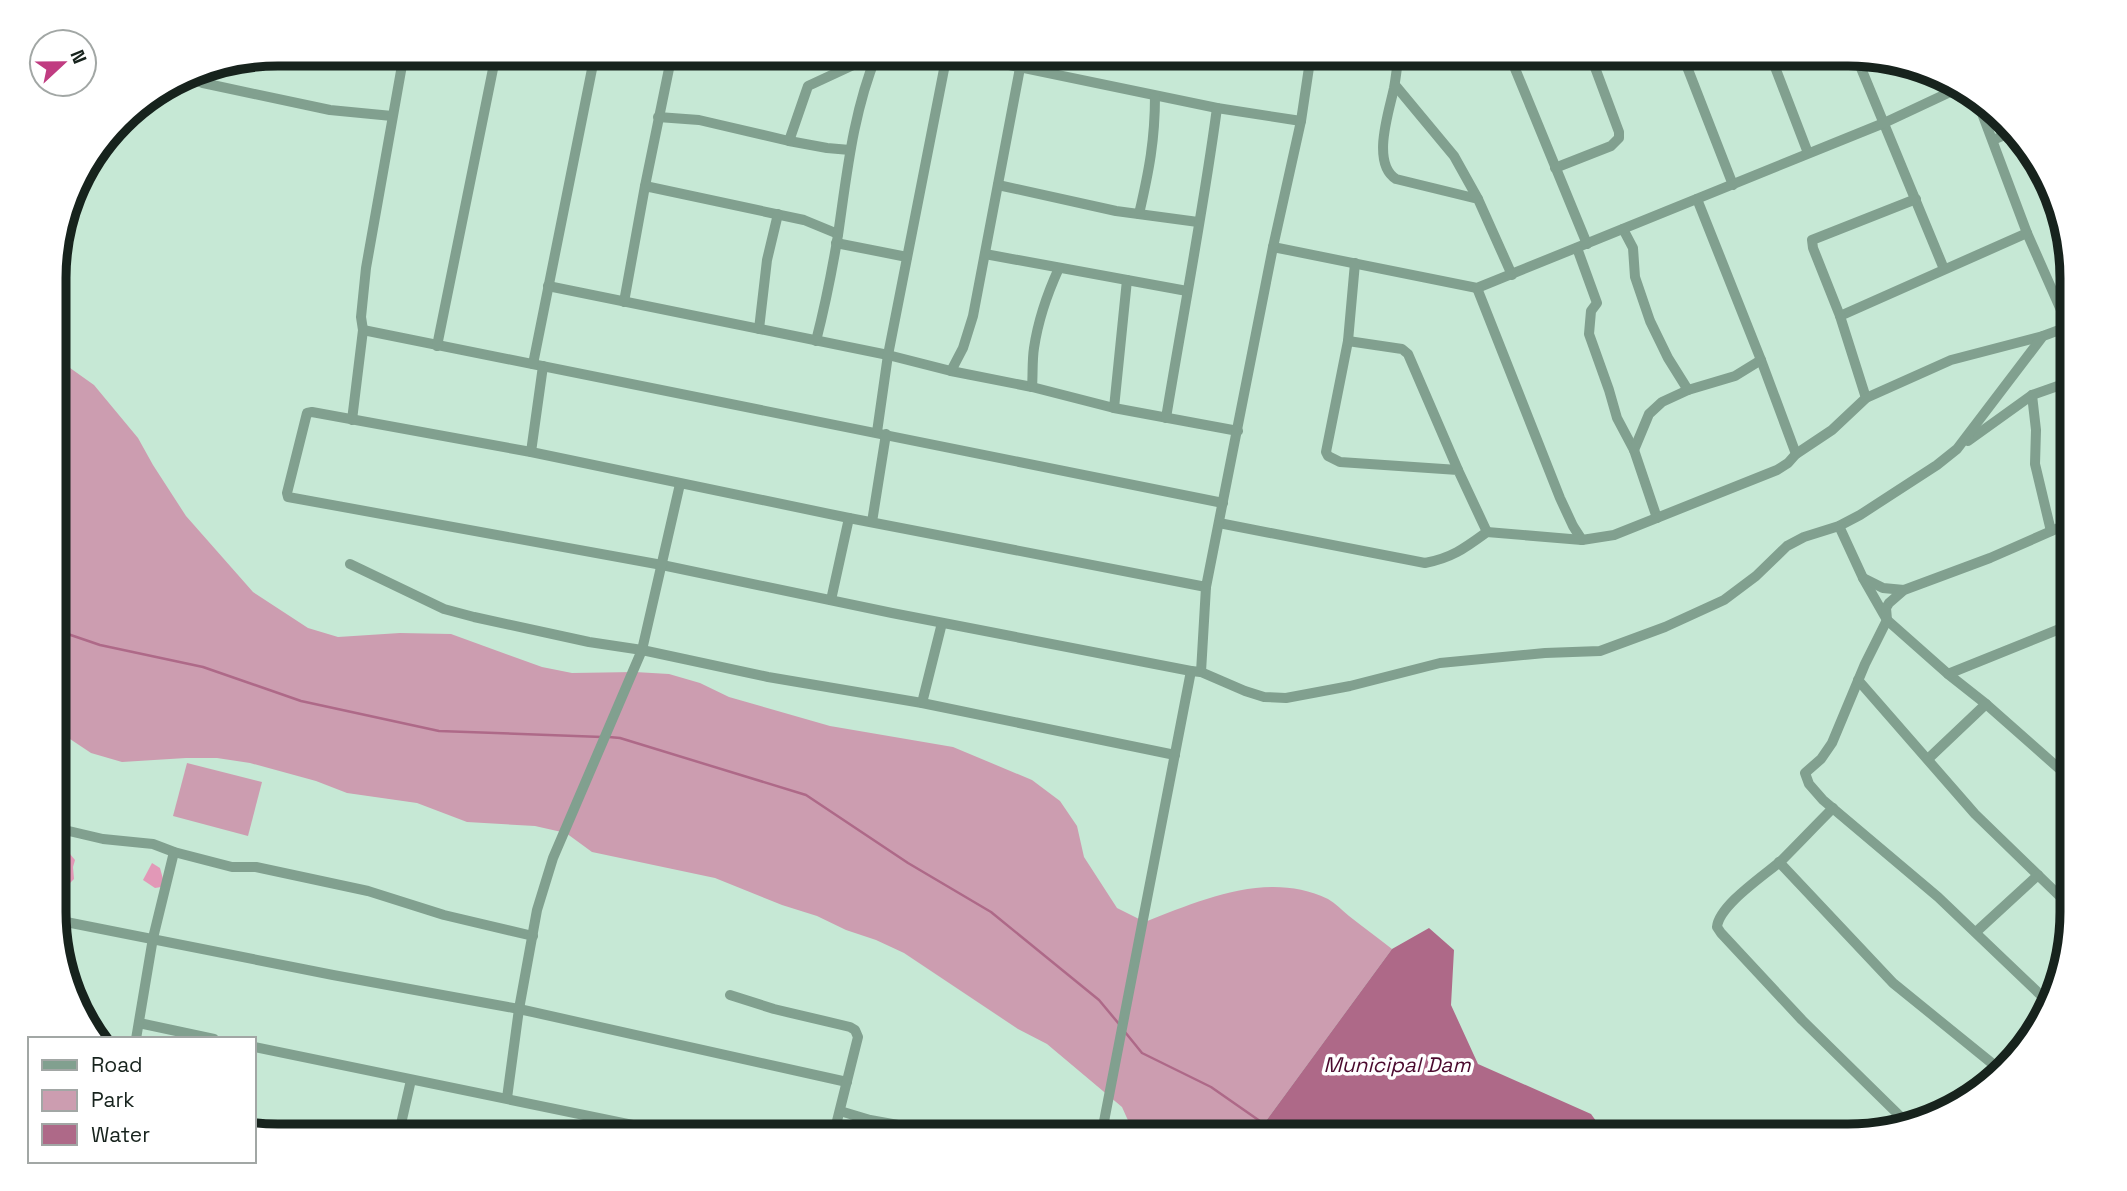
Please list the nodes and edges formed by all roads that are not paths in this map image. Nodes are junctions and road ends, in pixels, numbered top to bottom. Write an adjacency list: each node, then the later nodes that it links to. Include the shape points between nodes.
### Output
1 (402, 66): 23 (street)
2 (494, 66): 66 (street)
3 (593, 66): 54 (street)
4 (669, 66): 24 (street)
5 (851, 66): 29 (street, via 808,86)
6 (873, 66): 30 (street)
7 (945, 66): 48 (street)
8 (1011, 66): 16 (street)
9 (1309, 66): 25 (street)
10 (1397, 66): 18 (street)
11 (1515, 66): 32 (street)
12 (1594, 66): 32 (street, via 1619,138 1611,146)
13 (1687, 66): 34 (street)
14 (1775, 66): 31 (street)
15 (1861, 67): 26 (street)
16 (1020, 68): 20 (street); 33 (street)
17 (200, 82): 23 (street, via 330,110)
18 (1395, 85): 36 (street, via 1454,156); 36 (street, via 1383,141 1389,175)
19 (1949, 92): 26 (street)
20 (1155, 96): 21 (street); 40 (street, via 1151,162)
21 (1217, 108): 25 (street); 41 (street)
22 (1983, 115): 28 (street)
23 (392, 116): 60 (street, via 363,287)
24 (658, 117): 29 (street, via 699,120); 35 (street)
25 (1301, 121): 46 (street)
26 (1884, 123): 31 (street); 38 (street)
27 (2004, 135): 28 (street)
28 (1993, 140): 43 (street)
29 (789, 141): 30 (street)
30 (850, 150): 44 (street)
31 (1808, 153): 34 (street)
32 (1555, 168): 45 (street)
33 (998, 185): 40 (street); 47 (street)
34 (1733, 185): 37 (street)
35 (645, 186): 39 (street); 57 (street)
36 (1478, 199): 52 (street)
37 (1697, 199): 42 (street); 68 (street)
38 (1916, 199): 51 (street); 59 (street, via 1812,240)
39 (778, 214): 44 (street, via 804,220); 61 (street)
40 (1139, 214): 41 (street)
41 (1198, 222): 56 (street)
42 (1623, 229): 45 (street); 73 (street, via 1633,248 1635,276 1650,321)
43 (2027, 233): 51 (street); 58 (street)
44 (837, 239): 48 (street); 64 (street)
45 (1582, 246): 52 (street); 82 (street, via 1597,303 1591,311 1589,334 1617,418)
46 (1273, 247): 49 (street); 79 (street)
47 (985, 254): 50 (street); 70 (street, via 973,316)
48 (907, 257): 67 (street)
49 (1355, 263): 55 (street); 65 (street)
50 (1059, 268): 53 (street); 72 (street, via 1038,328)
51 (1944, 269): 59 (street)
52 (1512, 275): 55 (street)
53 (1127, 280): 56 (street); 76 (street)
54 (548, 286): 57 (street); 69 (street)
55 (1477, 288): 96 (street, via 1560,498)
56 (1187, 290): 77 (street)
57 (624, 302): 61 (street)
58 (2060, 306)
59 (1840, 316): 75 (street)
60 (363, 330): 66 (street); 78 (street)
61 (759, 330): 64 (street)
62 (2060, 333): 63 (street)
63 (2043, 336): 75 (street, via 1951,360); 81 (street)
64 (816, 341): 67 (street)
65 (1348, 341): 85 (street, via 1402,349 1408,354); 85 (street, via 1326,446 1328,456 1340,462)
66 (437, 346): 69 (street)
67 (888, 355): 70 (street); 80 (street)
68 (1761, 360): 73 (street, via 1735,376); 84 (street)
69 (538, 365): 80 (street); 83 (street)
70 (951, 372): 72 (street)
71 (2060, 385): 74 (street)
72 (1031, 387): 76 (street)
73 (1688, 390): 82 (street, via 1649,414)
74 (2032, 395): 81 (street); 94 (street, via 2035,464)
75 (1866, 398): 84 (street, via 1832,430)
76 (1114, 408): 77 (street)
77 (1166, 418): 79 (street)
78 (352, 420): 83 (street); 98 (street, via 307,413 288,497)
79 (1238, 431): 87 (street)
80 (882, 433): 87 (street); 90 (street)
81 (1957, 449): 92 (street)
82 (1634, 450): 89 (street)
83 (531, 452): 86 (street)
84 (1796, 454): 89 (street, via 1777,470)
85 (1458, 470): 95 (street)
86 (680, 484): 88 (street); 98 (street)
87 (1223, 503): 91 (street)
88 (849, 518): 90 (street); 102 (street)
89 (1657, 518): 96 (street, via 1614,535)
90 (872, 522): 100 (street)
91 (1219, 523): 95 (street, via 1425,563 1459,552); 100 (street)
92 (1839, 526): 99 (street); 107 (street, via 1787,546 1724,600 1600,651 1440,663 1286,698 1264,697)
93 (2060, 527): 94 (street)
94 (2050, 531): 101 (street)
95 (1487, 532): 96 (street)
96 (1582, 540)
97 (350, 564): 106 (street, via 444,609)
98 (662, 565): 102 (street); 106 (street)
99 (1863, 578): 101 (street, via 1883,588); 103 (street)
100 (1206, 587): 107 (street)
101 (1904, 590): 103 (street, via 1886,608)
102 (831, 600): 104 (street)
103 (1886, 620): 108 (street); 109 (street)
104 (942, 623): 107 (street); 110 (street)
105 (2060, 629): 108 (street)
106 (642, 650): 110 (street); 123 (street, via 552,858)
107 (1196, 671): 112 (street)
108 (1948, 674): 111 (street)
109 (1858, 680): 113 (street); 115 (street, via 1832,743 1805,773 1809,785)
110 (922, 704): 112 (street)
111 (1986, 704): 113 (street); 114 (street)
112 (1175, 755): 144 (street)
113 (1928, 759): 119 (street, via 1975,814)
114 (2060, 769)
115 (1833, 808): 118 (street); 122 (street)
116 (66, 830): 117 (street, via 153,844)
117 (174, 852): 123 (street, via 368,891); 124 (street)
118 (1779, 862): 132 (street, via 1893,983); 137 (street, via 1725,912 1718,930)
119 (2038, 875): 120 (street); 122 (street)
120 (2060, 896)
121 (67, 923): 124 (street)
122 (1976, 932): 126 (street)
123 (533, 936): 127 (street)
124 (153, 938): 127 (street); 128 (street)
125 (730, 995): 134 (street, via 855,1030 858,1037)
126 (2043, 997)
127 (519, 1009): 134 (street); 135 (street)
128 (139, 1023): 129 (street); 130 (street)
129 (136, 1037)
130 (205, 1037)
131 (256, 1047): 133 (street)
132 (1995, 1066)
133 (411, 1080): 135 (street); 139 (street)
134 (847, 1082): 136 (street)
135 (507, 1098): 138 (street)
136 (840, 1111): 142 (street); 143 (street)
137 (1901, 1117)
138 (601, 1119): 140 (street); 141 (street)
139 (401, 1124)
140 (600, 1124)
141 (626, 1124)
142 (836, 1124)
143 (896, 1124)
144 (1103, 1124)

